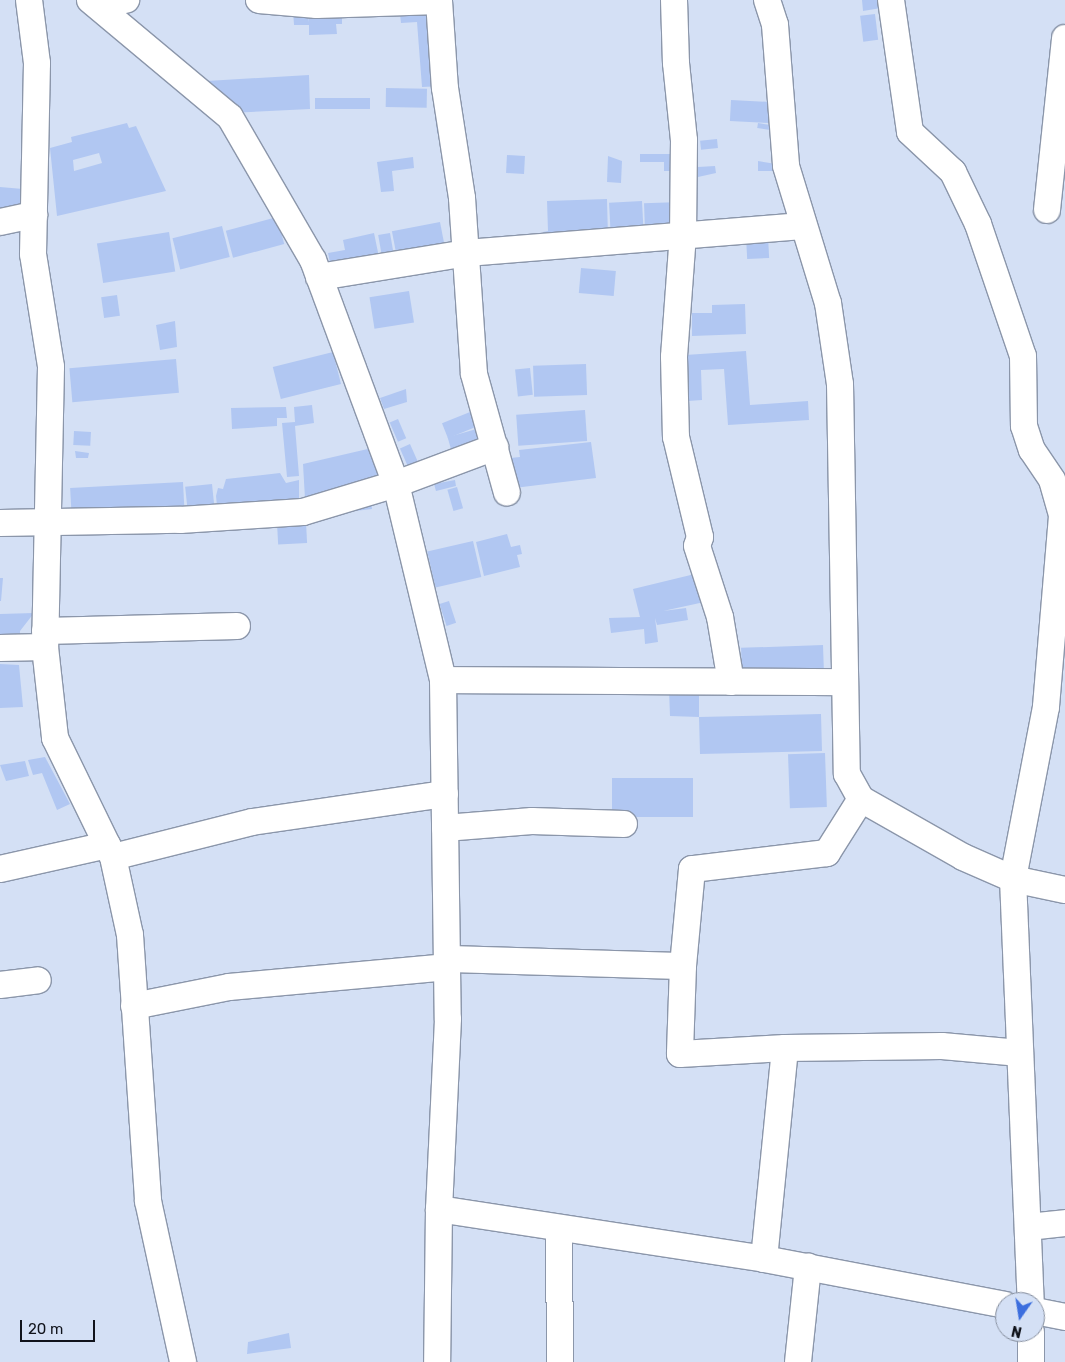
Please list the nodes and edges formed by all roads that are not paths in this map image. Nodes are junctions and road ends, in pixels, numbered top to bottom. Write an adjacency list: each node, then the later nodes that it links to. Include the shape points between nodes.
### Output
1 (29, 0): 11 (street, via 37,63)
2 (126, 0): 7 (street)
3 (258, 0): 15 (street, via 317,5 439,0 446,88)
4 (674, 0): 14 (street, via 684,140)
5 (767, 0): 13 (street, via 775,25 786,166)
6 (891, 0): 34 (street, via 910,132 953,172 978,224 1023,356 1024,426 1032,450 1052,480 1062,516 1046,706)
7 (94, 3): 16 (street, via 230,116)
8 (1065, 38): 9 (street)
9 (1062, 109): 10 (street)
10 (1047, 210)
11 (34, 215): 12 (street); 20 (street, via 33,254 51,367)
12 (0, 222)
13 (802, 226): 14 (street); 27 (street, via 828,303 840,384)
14 (683, 234): 15 (street); 26 (street, via 674,357 676,437 700,537 697,546 720,617)
15 (467, 253): 16 (street); 17 (street, via 474,374)
16 (319, 277): 18 (street)
17 (495, 447): 18 (street); 19 (street)
18 (396, 484): 20 (street, via 303,512 180,520); 25 (street)
19 (507, 492)
20 (50, 521): 21 (street); 23 (street)
21 (0, 523)
22 (237, 626): 23 (street)
23 (45, 639): 24 (street); 32 (street, via 55,738)
24 (0, 648)
25 (442, 680): 26 (street); 28 (street)
26 (731, 682): 27 (street)
27 (845, 682): 29 (street, via 847,774)
28 (445, 794): 31 (street); 32 (street, via 252,822)
29 (861, 800): 34 (street, via 963,857); 37 (street, via 827,853 692,869)
30 (624, 824): 31 (street, via 532,821)
31 (445, 828): 36 (street)
32 (110, 851): 33 (street); 40 (street, via 130,935)
33 (0, 869)
34 (1013, 879): 35 (street); 42 (street)
35 (1065, 890)
36 (448, 963): 37 (street); 40 (street, via 229,987); 43 (street)
37 (683, 966): 41 (street, via 680,1054)
38 (38, 980): 39 (street)
39 (0, 985)
40 (134, 1006): 54 (street, via 148,1201)
41 (785, 1048): 42 (street, via 942,1046); 47 (street)
42 (1020, 1053): 45 (street)
43 (439, 1209): 46 (street); 55 (street)
44 (1065, 1223): 45 (street)
45 (1028, 1227): 49 (street)
46 (559, 1229): 47 (street); 56 (street)
47 (764, 1259): 48 (street)
48 (808, 1267): 50 (street); 57 (street)
49 (1031, 1292)
50 (995, 1303)
51 (1045, 1313): 52 (street)
52 (1065, 1317)
53 (1031, 1342): 58 (street)
54 (181, 1362)
55 (437, 1362)
56 (560, 1362)
57 (798, 1362)
58 (1031, 1362)

